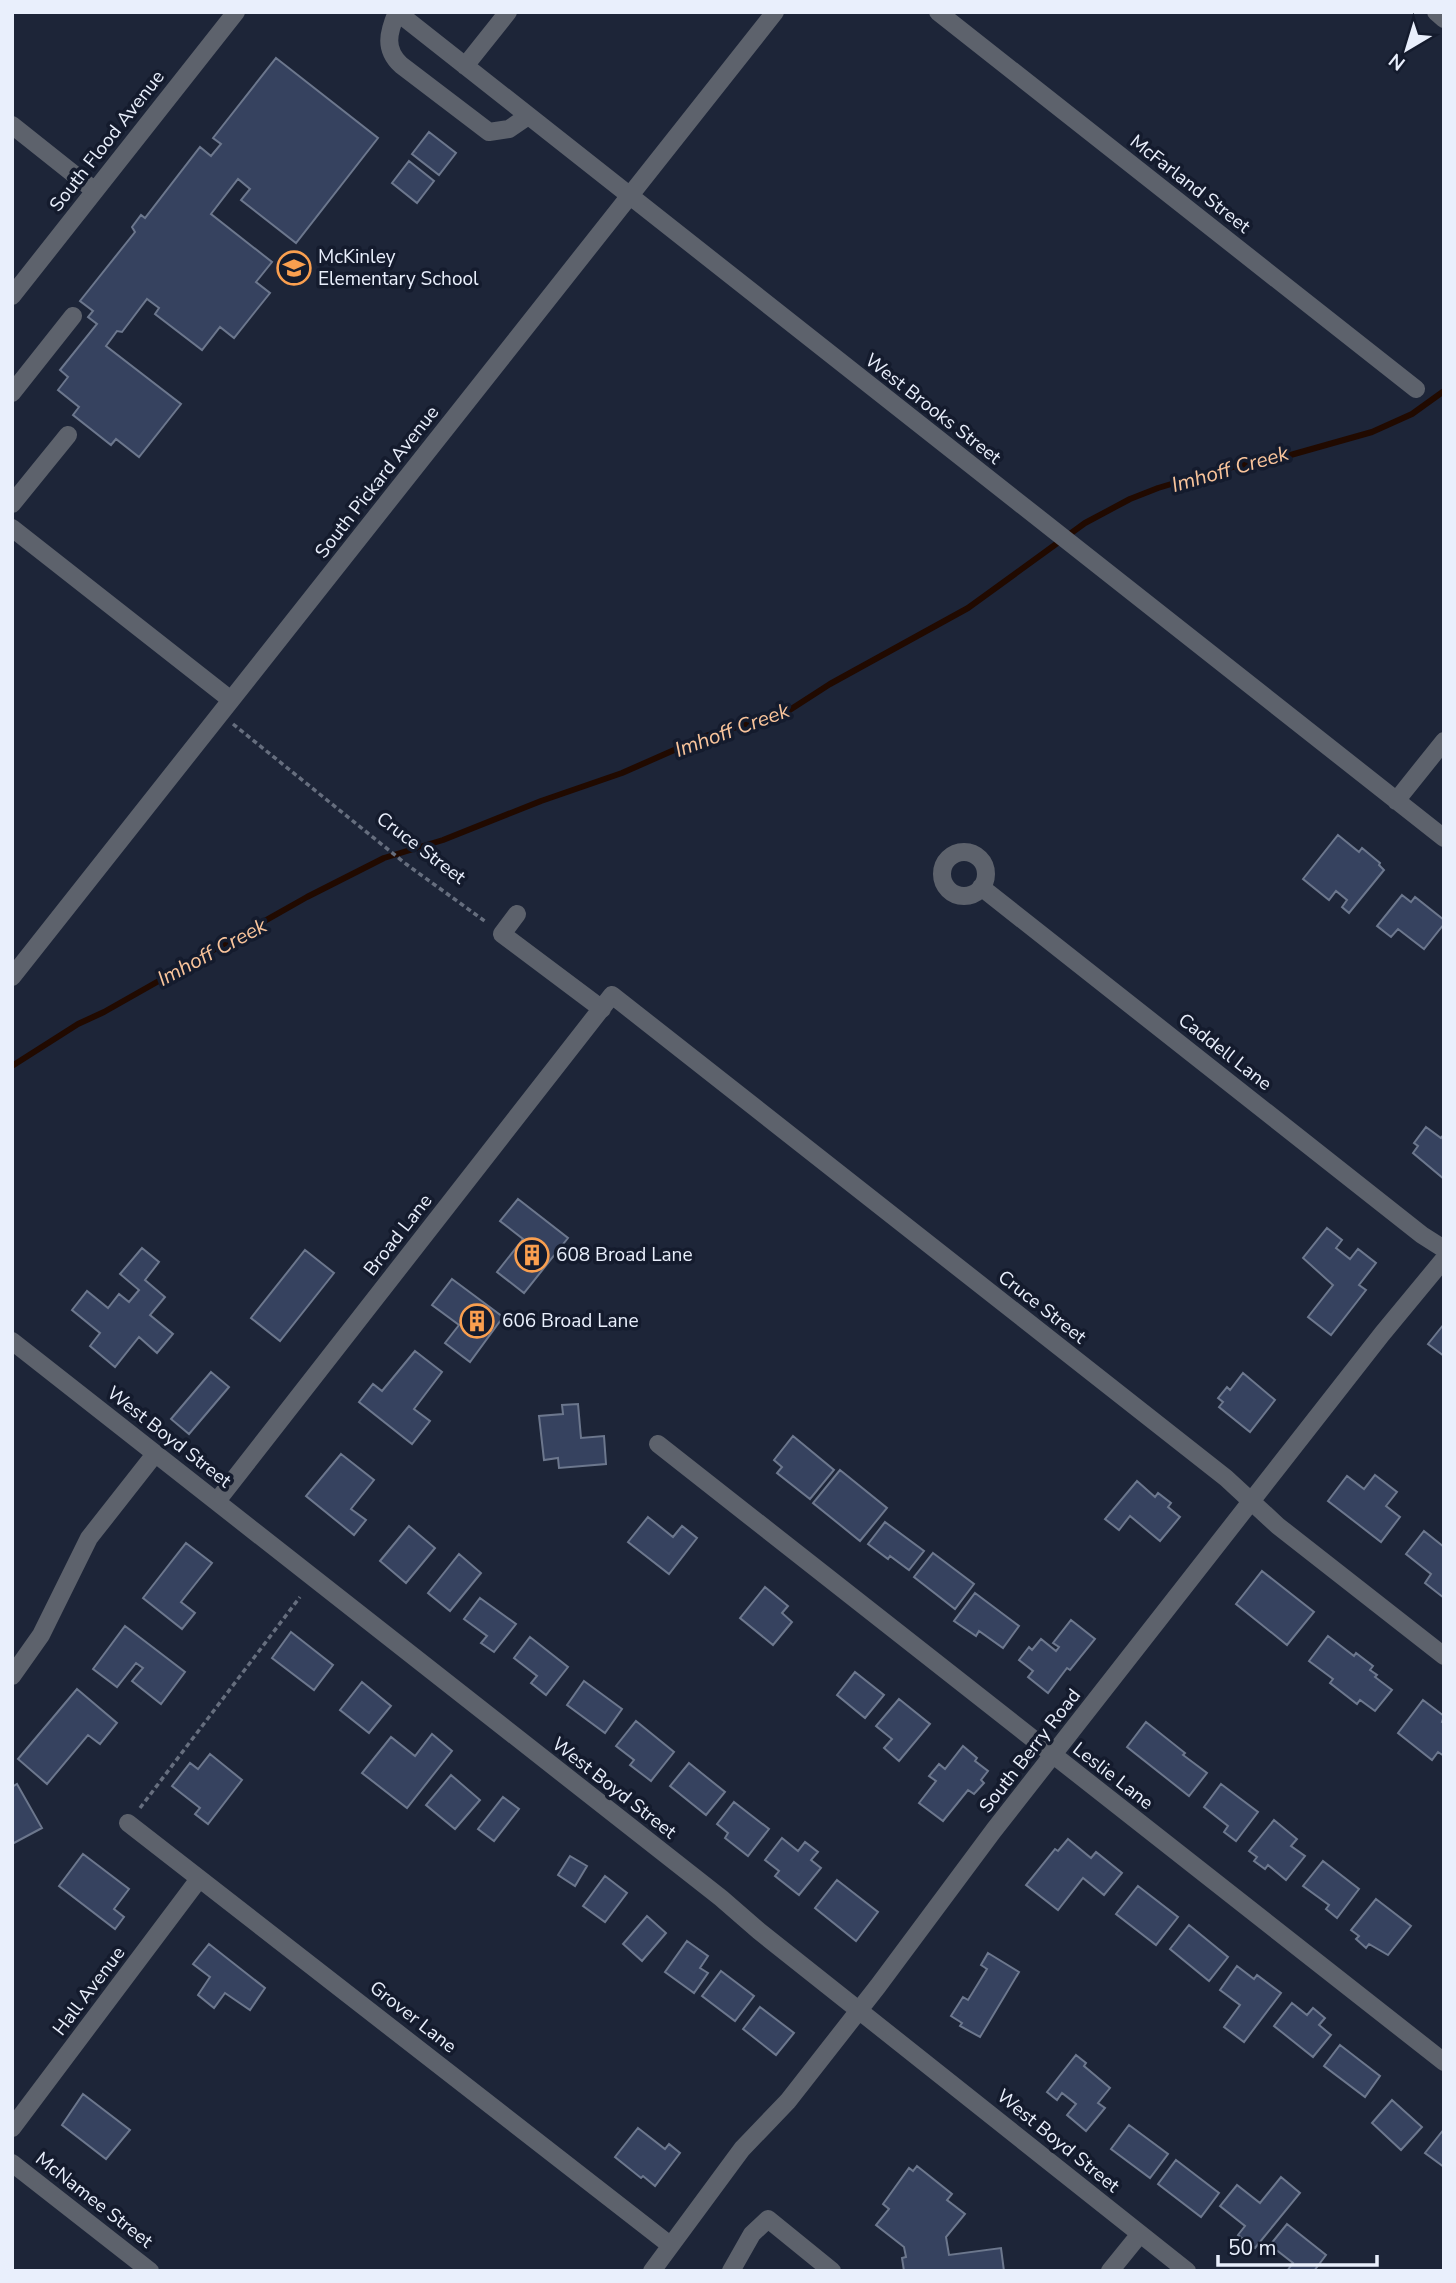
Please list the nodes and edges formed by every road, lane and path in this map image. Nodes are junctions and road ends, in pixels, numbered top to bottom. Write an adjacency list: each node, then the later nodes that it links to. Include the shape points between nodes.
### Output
1 (236, 12): 11 (street, South Flood Avenue)
2 (397, 12): 8 (street, West Brooks Street); 9 (street, via 389,43 392,57 401,65 489,132 509,130)
3 (508, 12): 8 (street)
4 (775, 12): 12 (street, South Pickard Avenue)
5 (938, 12): 15 (street, McFarland Street)
6 (1436, 12): 7 (street)
7 (1444, 19)
8 (465, 66): 9 (street, West Brooks Street)
9 (528, 116): 12 (street, West Brooks Street)
10 (12, 125): 11 (street)
11 (95, 191): 13 (street, South Flood Avenue)
12 (630, 196): 20 (street, South Pickard Avenue); 22 (street, West Brooks Street)
13 (12, 296)
14 (74, 316): 16 (street)
15 (1416, 389)
16 (12, 393)
17 (68, 435): 18 (street)
18 (12, 503)
19 (12, 528): 20 (street)
20 (225, 707): 26 (path, Cruce Street, via 374,838); 27 (street, South Pickard Avenue)
21 (1444, 741): 22 (street)
22 (1396, 801): 23 (street, West Brooks Street)
23 (1444, 838)
24 (981, 887): 29 (street, Caddell Lane)
25 (517, 914): 26 (street)
26 (502, 934): 28 (street, Cruce Street)
27 (12, 977)
28 (607, 1002): 34 (street, Broad Lane); 35 (street, Cruce Street)
29 (1444, 1249)
30 (1444, 1259): 35 (street, South Berry Road)
31 (12, 1341): 33 (street, West Boyd Street)
32 (658, 1444): 39 (street, Leslie Lane)
33 (155, 1454): 34 (street, West Boyd Street); 38 (street, via 89,1538 41,1635)
34 (217, 1501): 42 (street, West Boyd Street)
35 (1252, 1502): 37 (street, Cruce Street); 39 (street, South Berry Road)
36 (300, 1597): 40 (path)
37 (1444, 1656)
38 (12, 1676)
39 (1053, 1756): 42 (street, South Berry Road); 43 (street, Leslie Lane)
40 (128, 1823): 41 (street, Grover Lane)
41 (199, 1879): 44 (street, Hall Avenue); 47 (street, Grover Lane)
42 (859, 2010): 46 (street, West Boyd Street); 47 (street, South Berry Road)
43 (1444, 2062)
44 (12, 2128)
45 (12, 2163): 48 (street, McNamee Street)
46 (1140, 2234): 52 (street); 53 (street, West Boyd Street)
47 (670, 2245): 49 (street, South Berry Road)
48 (150, 2271)
49 (652, 2271)
50 (731, 2271): 51 (street, via 752,2234 768,2219)
51 (832, 2271)
52 (1110, 2271)
53 (1187, 2271)

